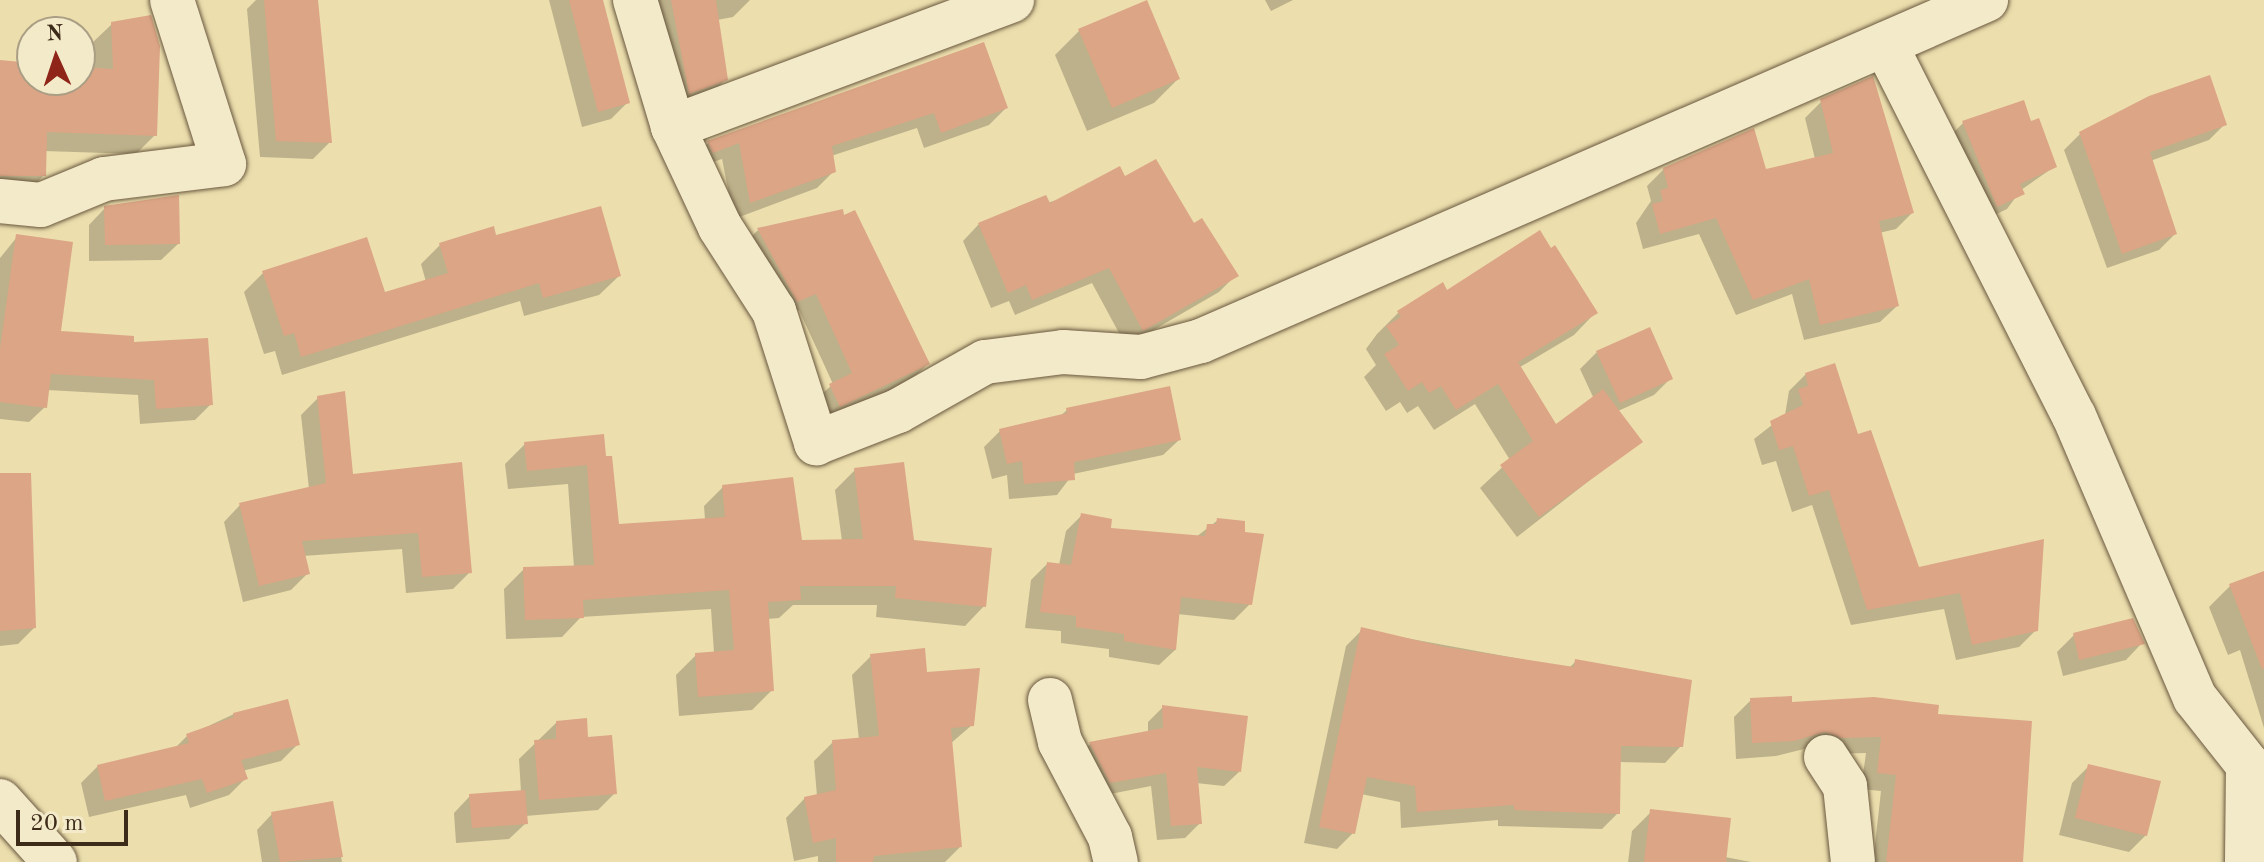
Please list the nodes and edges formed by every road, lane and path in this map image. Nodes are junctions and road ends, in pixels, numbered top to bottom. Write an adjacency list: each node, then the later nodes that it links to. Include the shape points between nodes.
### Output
1 (172, 0): 7 (street, via 224,164 104,179 41,205)
2 (635, 0): 6 (street)
3 (1012, 0): 6 (street)
4 (1986, 0): 5 (street)
5 (1885, 44): 6 (street, via 1201,341 1141,357 1063,352 985,362 898,411 816,443 774,311 720,227); 14 (street, via 2074,416 2195,698 2248,765)
6 (673, 127)
7 (0, 201)
8 (1050, 700): 12 (street, via 1060,742 1110,837)
9 (1826, 757): 13 (street, via 1845,786)
10 (0, 801): 11 (street)
11 (55, 862)
12 (1116, 862)
13 (1853, 862)
14 (2247, 862)

